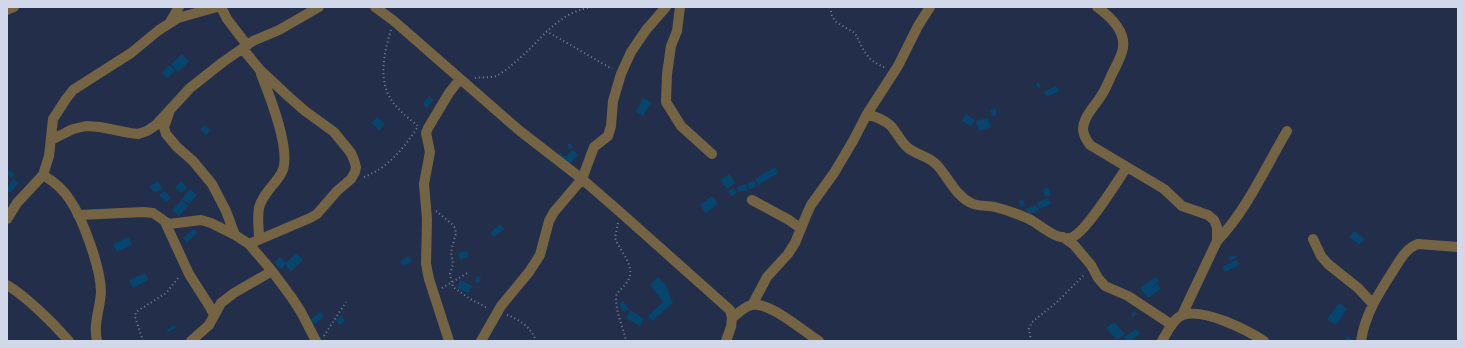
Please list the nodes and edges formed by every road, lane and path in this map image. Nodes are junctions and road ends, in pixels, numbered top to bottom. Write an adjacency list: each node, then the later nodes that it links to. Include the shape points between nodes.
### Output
1 (14, 7): 13 (street)
2 (180, 7): 15 (street)
3 (217, 7): 15 (street)
4 (221, 7): 17 (street)
5 (319, 7): 17 (street)
6 (375, 7): 14 (street)
7 (592, 7): 16 (path, via 568,14)
8 (666, 7): 20 (street, via 631,52)
9 (680, 7): 28 (street, via 677,31 671,46 666,102 681,126)
10 (830, 7): 19 (path, via 836,22 855,33 871,60)
11 (930, 7): 19 (street)
12 (1097, 7): 29 (street, via 1113,20 1120,30 1123,51 1101,97 1086,118 1083,134 1090,145)
13 (7, 10)
14 (394, 21): 21 (street); 25 (path, via 383,65 386,87 388,95 407,118)
15 (169, 22): 27 (street, via 131,53 73,90 53,119)
16 (546, 31): 20 (path); 21 (path, via 520,59 496,76)
17 (245, 47): 18 (street); 22 (street, via 199,81)
18 (260, 70): 31 (street, via 305,111 334,132 354,160 356,167); 42 (street, via 272,101 284,157 282,172 259,208)
19 (893, 73): 23 (street)
20 (621, 74): 32 (street, via 613,101 608,136 594,147)
21 (460, 79): 24 (street); 32 (street, via 520,131)
22 (172, 107): 27 (street, via 156,125 138,134 86,126 73,129); 40 (street, via 164,127 166,134 212,184 226,210)
23 (867, 114): 39 (street); 41 (street, via 885,121 903,144 935,163 955,189 972,203 1021,215 1056,236)
24 (431, 123): 25 (path); 34 (street, via 426,133 430,152 424,184)
25 (418, 126): 31 (path, via 387,165 362,178)
26 (1287, 131): 44 (street, via 1229,229)
27 (51, 140): 30 (street)
28 (712, 154)
29 (1127, 167): 41 (street, via 1078,234 1071,238); 44 (street, via 1164,189 1182,206 1208,215 1217,227)
30 (43, 175): 36 (street, via 70,199); 37 (street, via 17,202)
31 (351, 179): 42 (street, via 337,190 317,214)
32 (582, 179): 35 (street); 56 (street, via 554,212 540,255)
33 (752, 200): 39 (street)
34 (426, 202): 51 (path, via 451,223 456,233 451,252); 66 (street, via 426,264)
35 (620, 212): 59 (street, via 730,310); 69 (path, via 615,238 631,273 616,297)
36 (78, 215): 38 (street, via 144,212 153,213); 63 (street, via 99,273 101,291 96,321)
37 (7, 219)
38 (165, 222): 40 (street, via 173,224 201,220); 47 (street)
39 (800, 228): 55 (street, via 788,254 767,277)
40 (235, 235): 45 (street)
41 (1063, 237): 48 (street, via 1074,245)
42 (259, 239): 45 (street)
43 (1313, 239): 54 (street, via 1328,264)
44 (1217, 241): 58 (street)
45 (249, 244): 49 (street)
46 (1457, 248): 54 (street, via 1418,244 1412,246)
47 (186, 267): 57 (street); 64 (path, via 166,293 136,312 135,317)
48 (1092, 267): 60 (street, via 1105,286 1128,296); 72 (path, via 1057,302 1032,322 1029,329)
49 (272, 270): 57 (street, via 227,298); 61 (street)
50 (469, 272): 51 (path)
51 (451, 282): 56 (path, via 453,288 462,294)
52 (7, 285): 62 (street, via 49,320)
53 (346, 302): 61 (path)
54 (1373, 304): 75 (street, via 1364,325)
55 (752, 305): 59 (street); 71 (street, via 763,305)
56 (497, 312): 67 (street); 68 (path, via 524,324)
57 (214, 315): 65 (street, via 206,329)
58 (1182, 315): 60 (street); 74 (street, via 1194,313 1225,321)
59 (732, 318): 70 (street)
60 (1172, 325): 73 (street)
61 (319, 340)
62 (69, 341)
63 (97, 341)
64 (143, 341)
65 (191, 341)
66 (450, 341)
67 (480, 341)
68 (536, 341)
69 (626, 341)
70 (726, 341)
71 (819, 341)
72 (1031, 341)
73 (1162, 341)
74 (1264, 341)
75 (1361, 341)

